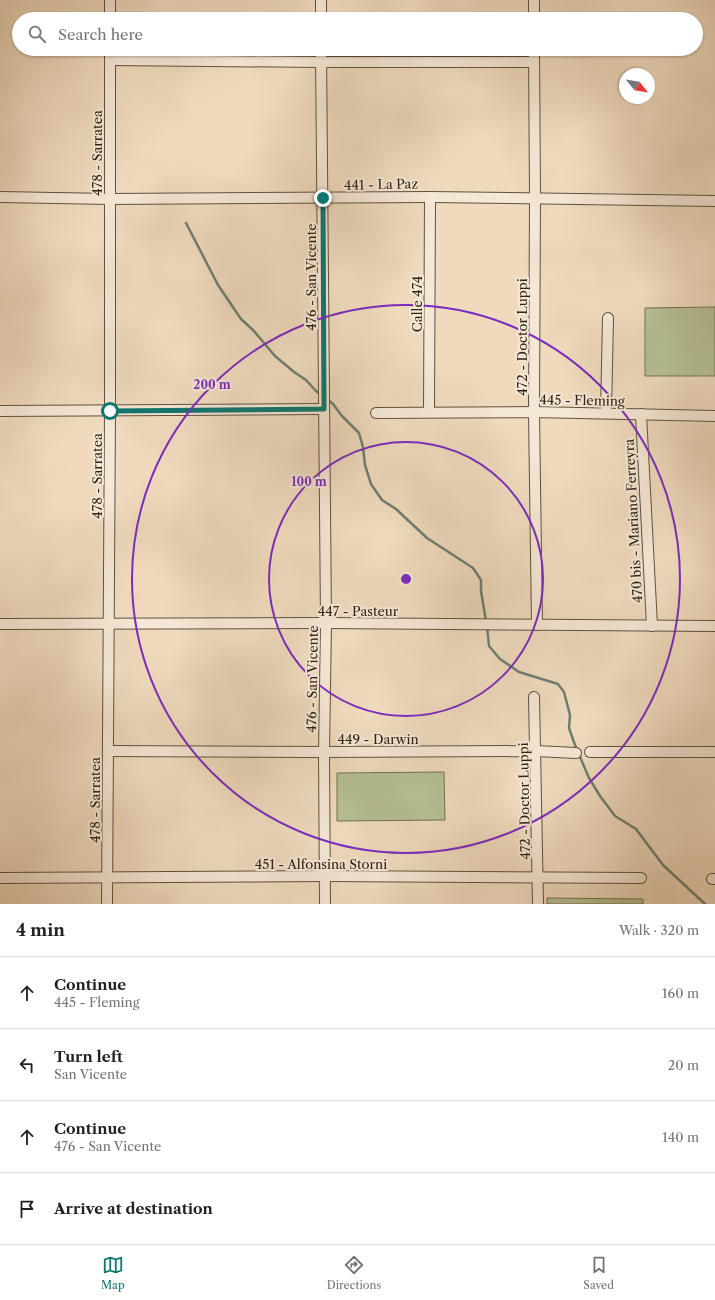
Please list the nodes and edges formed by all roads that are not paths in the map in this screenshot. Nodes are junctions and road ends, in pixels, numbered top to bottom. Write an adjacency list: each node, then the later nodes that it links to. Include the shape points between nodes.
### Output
1 (110, 0): 4 (street)
2 (321, 0): 5 (street)
3 (534, 0): 6 (street)
4 (110, 12)
5 (321, 12)
6 (534, 12)
7 (110, 56): 10 (street, 478 - Sarratea)
8 (322, 56): 11 (street, 476 - San Vicente)
9 (534, 56): 12 (street, 472 - Doctor Luppi)
10 (110, 60): 11 (street); 17 (street, 478 - Sarratea)
11 (322, 62): 12 (street); 15 (street, 476 - San Vicente)
12 (534, 62): 16 (street, 472 - Doctor Luppi)
13 (0, 197): 17 (street, 441 - La Paz)
14 (430, 197): 15 (street, 441 - La Paz); 16 (street, 441 - La Paz); 23 (street, Calle 474)
15 (323, 198): 17 (street, 441 - La Paz); 20 (street, 476 - San Vicente)
16 (535, 198): 18 (street, 441 - La Paz); 24 (street, 472 - Doctor Luppi)
17 (110, 199): 22 (street, 478 - Sarratea)
18 (715, 201)
19 (608, 318): 26 (street)
20 (324, 408): 22 (street); 29 (street, 476 - San Vicente)
21 (0, 411): 22 (street)
22 (110, 411): 31 (street, 478 - Sarratea)
23 (429, 412): 24 (street, 445 - Fleming); 25 (street, 445 - Fleming)
24 (534, 412): 26 (street, 445 - Fleming); 32 (street, 472 - Doctor Luppi)
25 (376, 413)
26 (606, 413): 27 (street, 445 - Fleming)
27 (641, 414): 28 (street, 445 - Fleming); 33 (street, 470 bis - Mariano Ferreyra)
28 (715, 416)
29 (326, 623): 31 (street, 447 - Pasteur); 32 (street, 447 - Pasteur); 37 (street, 476 - San Vicente)
30 (0, 624): 31 (street, 447 - Pasteur)
31 (109, 624): 36 (street, 478 - Sarratea)
32 (537, 625): 33 (street, 447 - Pasteur)
33 (652, 626): 34 (street, 447 - Pasteur)
34 (715, 626)
35 (534, 697): 38 (street, 472 - Doctor Luppi)
36 (108, 751): 37 (street, 449 - Darwin); 45 (street, 478 - Sarratea)
37 (324, 752): 38 (street, 449 - Darwin); 42 (street, 476 - San Vicente)
38 (536, 752): 41 (street, 449 - Darwin); 43 (street, 472 - Doctor Luppi)
39 (590, 752): 40 (street)
40 (715, 752)
41 (576, 753)
42 (325, 876): 43 (street, 451 - Alfonsina Storni); 45 (street, 451 - Alfonsina Storni); 48 (street, 476 - San Vicente)
43 (538, 877): 46 (street, 451 - Alfonsina Storni); 49 (street, 472 - Doctor Luppi)
44 (0, 878): 45 (street, 451 - Alfonsina Storni)
45 (107, 878): 47 (street, 478 - Sarratea)
46 (641, 878)
47 (107, 904)
48 (325, 904)
49 (538, 904)

